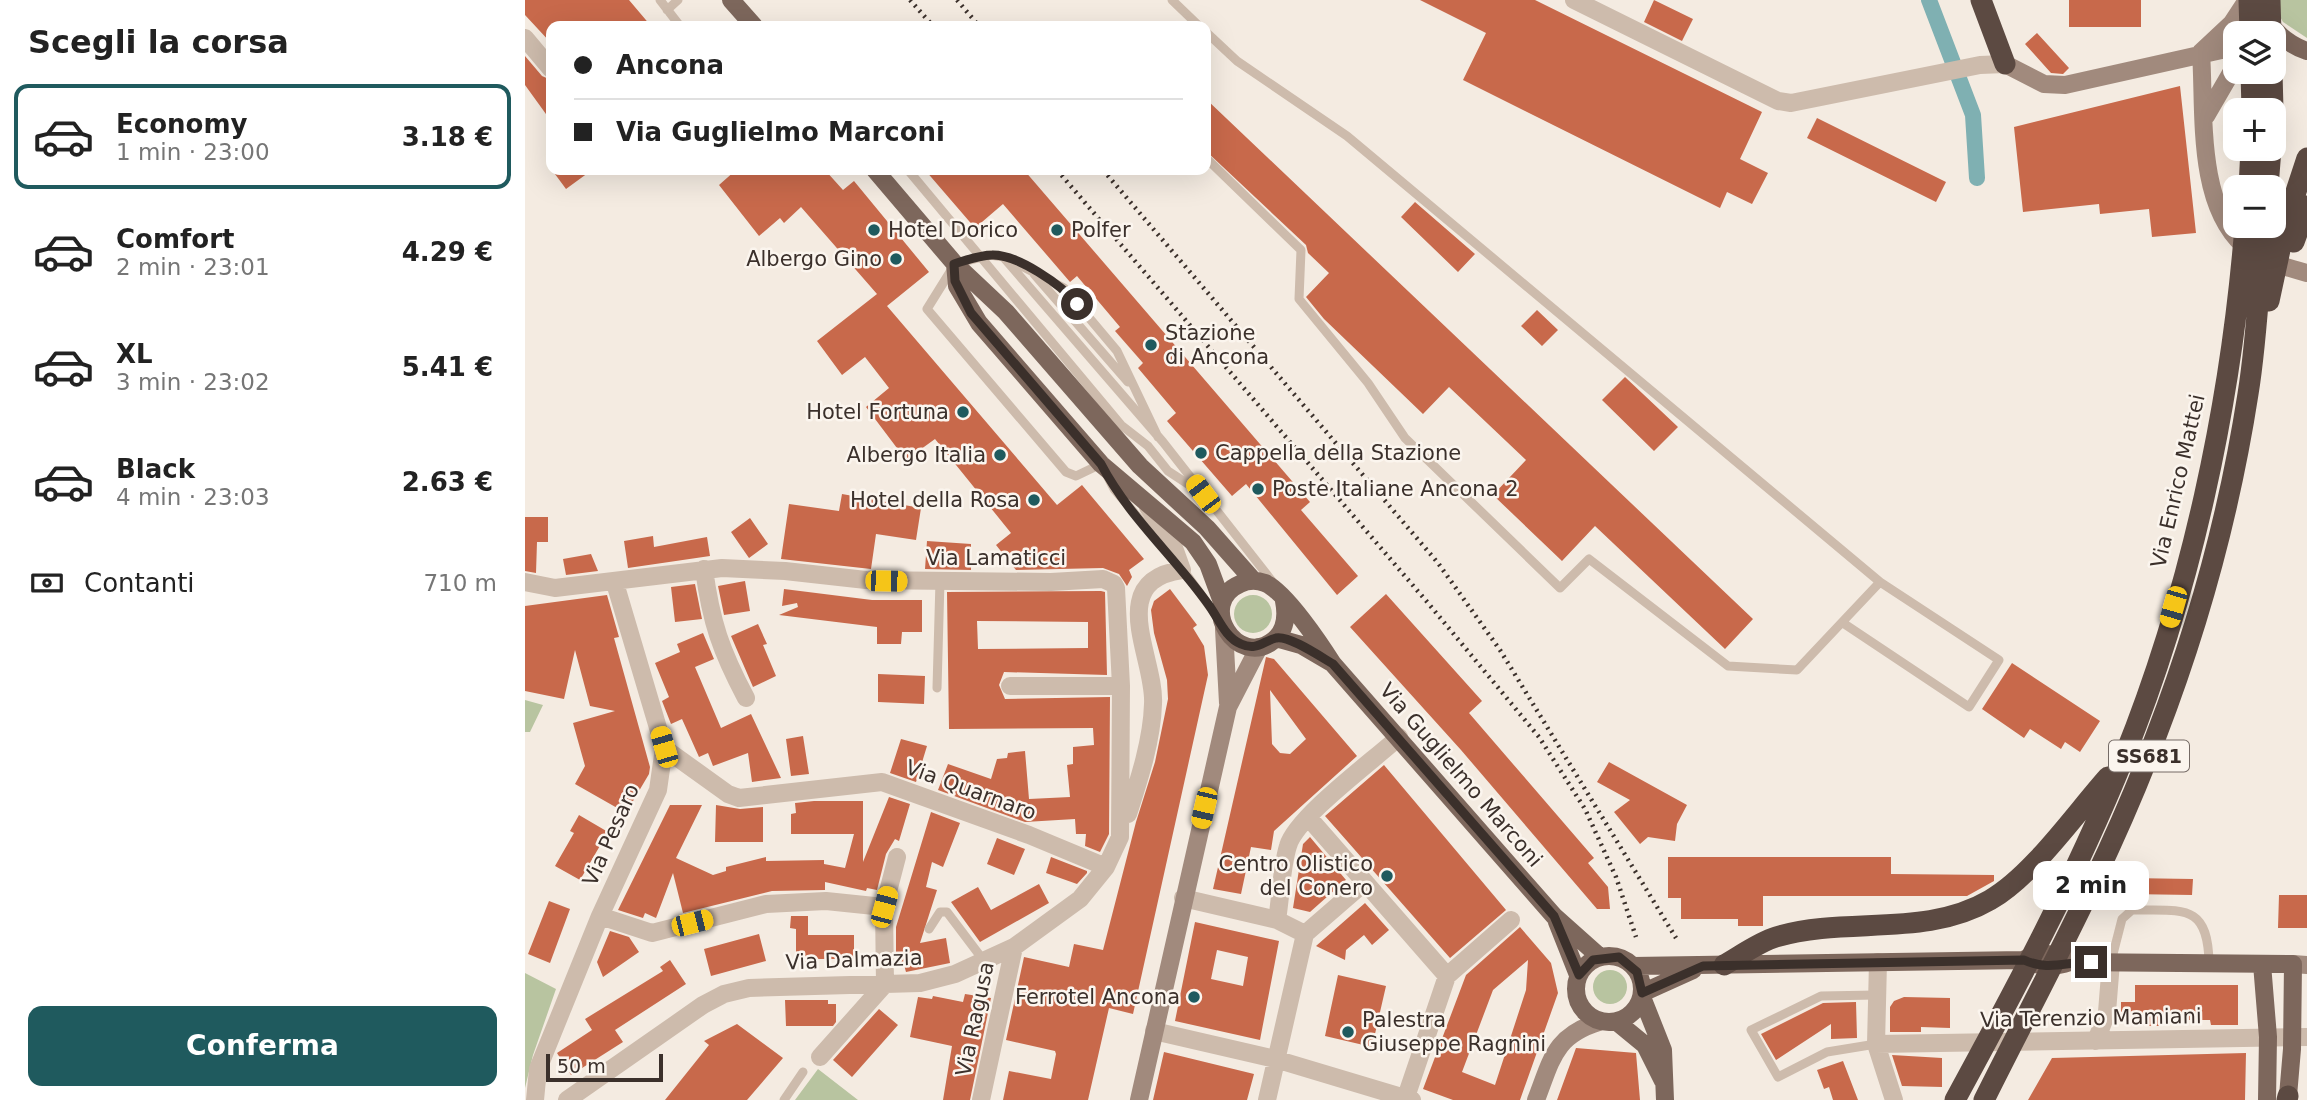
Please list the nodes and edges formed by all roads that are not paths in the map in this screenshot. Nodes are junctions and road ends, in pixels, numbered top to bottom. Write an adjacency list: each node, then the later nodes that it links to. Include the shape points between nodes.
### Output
1 (660, 0): 9 (lane)
2 (678, 0): 9 (lane)
3 (731, 0): 11 (main road)
4 (1172, 0): 12 (lane)
5 (1574, 0): 21 (street, via 1778,101 1791,103)
6 (1981, 0): 21 (highway)
7 (2270, 0): 14 (highway)
8 (2250, 2): 13 (highway); 18 (main road, via 2274,32); 19 (street)
9 (667, 10): 10 (lane)
10 (676, 21)
11 (750, 21)
12 (1194, 21)
13 (2250, 21)
14 (2271, 21)
15 (525, 38): 20 (street)
16 (1211, 39): 49 (lane, via 1347,136)
17 (2223, 49): 19 (street)
18 (2301, 49)
19 (2201, 52): 21 (street, via 2065,85 2044,83); 23 (street)
20 (546, 63)
21 (2005, 64)
22 (2225, 84): 23 (street)
23 (2206, 116): 35 (street, via 2211,186 2227,226 2257,255)
24 (2307, 158): 39 (highway, via 2286,222)
25 (1211, 163): 54 (lane, via 1301,250 1299,299 1368,383 1405,438 1560,588 1589,559 1728,666 1797,670)
26 (879, 175): 33 (main road, Via Guglielmo Marconi)
27 (912, 175): 31 (lane, Via Guglielmo Marconi)
28 (2307, 206): 39 (highway)
29 (2244, 238): 66 (highway, Via Enrico Mattei / SS681, via 2230,357 2204,490 2165,637)
30 (2263, 238): 39 (highway, SS681)
31 (980, 257): 32 (lane); 33 (lane); 42 (lane, Via Guglielmo Marconi, via 1121,425 1148,446 1168,471)
32 (1004, 257): 34 (lane); 37 (lane)
33 (954, 264): 41 (main road, via 955,281 971,313); 41 (lane, via 927,309 1066,472 1076,476); 46 (main road, Via Guglielmo Marconi, via 1006,312 1134,458)
34 (1029, 268): 36 (lane); 38 (lane, via 1072,297 1117,351)
35 (2307, 273)
36 (1079, 326): 37 (lane); 38 (lane)
37 (1069, 334): 40 (lane)
38 (1134, 389): 40 (lane)
39 (2249, 392): 117 (highway, SS681, via 2223,518 2160,727 2097,873)
40 (1158, 437): 42 (lane, Via Guglielmo Marconi)
41 (1101, 464): 43 (main road); 45 (lane, via 1114,489)
42 (1203, 494): 52 (lane, Via Guglielmo Marconi, via 1264,568)
43 (1140, 495): 45 (street, via 1174,545); 53 (main road, via 1202,554)
44 (703, 569): 47 (street, Via Lamaticci); 50 (street, Via Lamaticci); 62 (street, via 710,617)
45 (1182, 570): 55 (lane); 68 (street, Via Dalmazia, via 1167,572 1150,586 1137,614 1151,678 1152,721)
46 (1253, 580): 52 (main road, Via Guglielmo Marconi); 53 (main road, via 1234,586)
47 (940, 581): 51 (street, Via Lamaticci, via 1103,579); 61 (lane)
48 (525, 582): 50 (street, Via Lamaticci, via 555,588)
49 (1880, 582): 54 (lane); 54 (lane, via 1999,660 1969,707)
50 (615, 583): 65 (street, Via Pesaro)
51 (1116, 588): 60 (street, Via Dalmazia)
52 (1281, 597): 56 (main road, via 1286,621); 58 (main road, Via Guglielmo Marconi, via 1313,632)
53 (1222, 602): 55 (main road)
54 (1843, 623)
55 (1222, 625): 57 (main road, via 1239,644); 63 (street)
56 (1276, 638): 57 (main road); 58 (main road, Via Guglielmo Marconi, via 1301,645)
57 (1259, 647): 63 (street)
58 (1333, 664): 64 (main road, Via Guglielmo Marconi)
59 (1010, 686): 60 (street)
60 (1121, 686): 68 (street, Via Dalmazia)
61 (937, 688)
62 (745, 698)
63 (1228, 707): 72 (street)
64 (1399, 737): 67 (street); 75 (main road, Via Guglielmo Marconi)
65 (664, 747): 70 (street, Via Quarnaro, via 740,798 882,782); 74 (street, Via Pesaro, via 658,790)
66 (2123, 759): 87 (highway, SS681, via 2021,876 1992,900 1942,921 1775,937); 116 (highway, Via Enrico Mattei / SS681, via 2045,934)
67 (1308, 817): 71 (street); 76 (street, via 1288,846)
68 (1120, 838): 70 (street, Via Dalmazia)
69 (897, 858): 73 (street)
70 (1106, 867): 80 (street, Via Dalmazia, via 1080,899)
71 (1365, 882): 79 (street); 91 (street)
72 (1183, 898): 76 (street); 96 (street)
73 (884, 907): 74 (street, via 826,901 766,904 652,933); 92 (street)
74 (600, 916): 107 (street, Via Pesaro, via 538,1069)
75 (1554, 916): 81 (main road, Via Guglielmo Marconi); 90 (main road, Via Guglielmo Marconi)
76 (1277, 920): 79 (street)
77 (1511, 920): 91 (street)
78 (929, 929): 82 (lane, via 940,912 947,912)
79 (1305, 934): 102 (street)
80 (1014, 947): 82 (street, Via Dalmazia); 110 (street, Via Ragusa)
81 (1600, 957): 89 (main road, via 1619,957); 90 (main road)
82 (985, 962): 92 (street, Via Dalmazia, via 920,983)
83 (1878, 962): 84 (main road, via 2024,960 2058,967 2070,962); 87 (main road); 94 (street)
84 (2111, 962): 85 (main road); 85 (lane, via 2122,919 2132,910 2175,911 2204,924); 97 (street, via 2107,1012)
85 (2209, 963): 86 (main road)
86 (2262, 964): 88 (main road); 99 (main road)
87 (1714, 965): 89 (main road); 93 (main road)
88 (2300, 965): 98 (main road)
89 (1633, 966): 93 (main road)
90 (1579, 975): 95 (main road, via 1575,988 1585,1013)
91 (1447, 976): 106 (street)
92 (885, 984): 101 (street); 108 (street, Via Dalmazia, via 778,985 724,994)
93 (1642, 995): 95 (main road, via 1630,1016); 104 (main road, via 1664,1050)
94 (1876, 995): 100 (street); 100 (lane, via 1821,996 1751,1030 1779,1077 1827,1052)
95 (1608, 1022): 104 (main road, via 1644,1045); 113 (street, via 1571,1032 1559,1044)
96 (1154, 1031): 102 (street); 111 (street)
97 (2096, 1041): 99 (street, Via Terenzio Mamiani); 100 (street, Via Terenzio Mamiani)
98 (2297, 1041): 99 (street, Via Terenzio Mamiani); 105 (main road)
99 (2268, 1043): 105 (main road)
100 (1876, 1044): 115 (street)
101 (820, 1057)
102 (1275, 1059): 106 (street); 112 (street)
103 (803, 1072): 109 (lane)
104 (1663, 1081): 114 (main road)
105 (2286, 1095)
106 (1408, 1099)
107 (535, 1100)
108 (567, 1100)
109 (784, 1100)
110 (981, 1100)
111 (1139, 1100)
112 (1266, 1100)
113 (1536, 1100)
114 (1665, 1100)
115 (1894, 1100)
116 (1955, 1100)
117 (1985, 1100)

